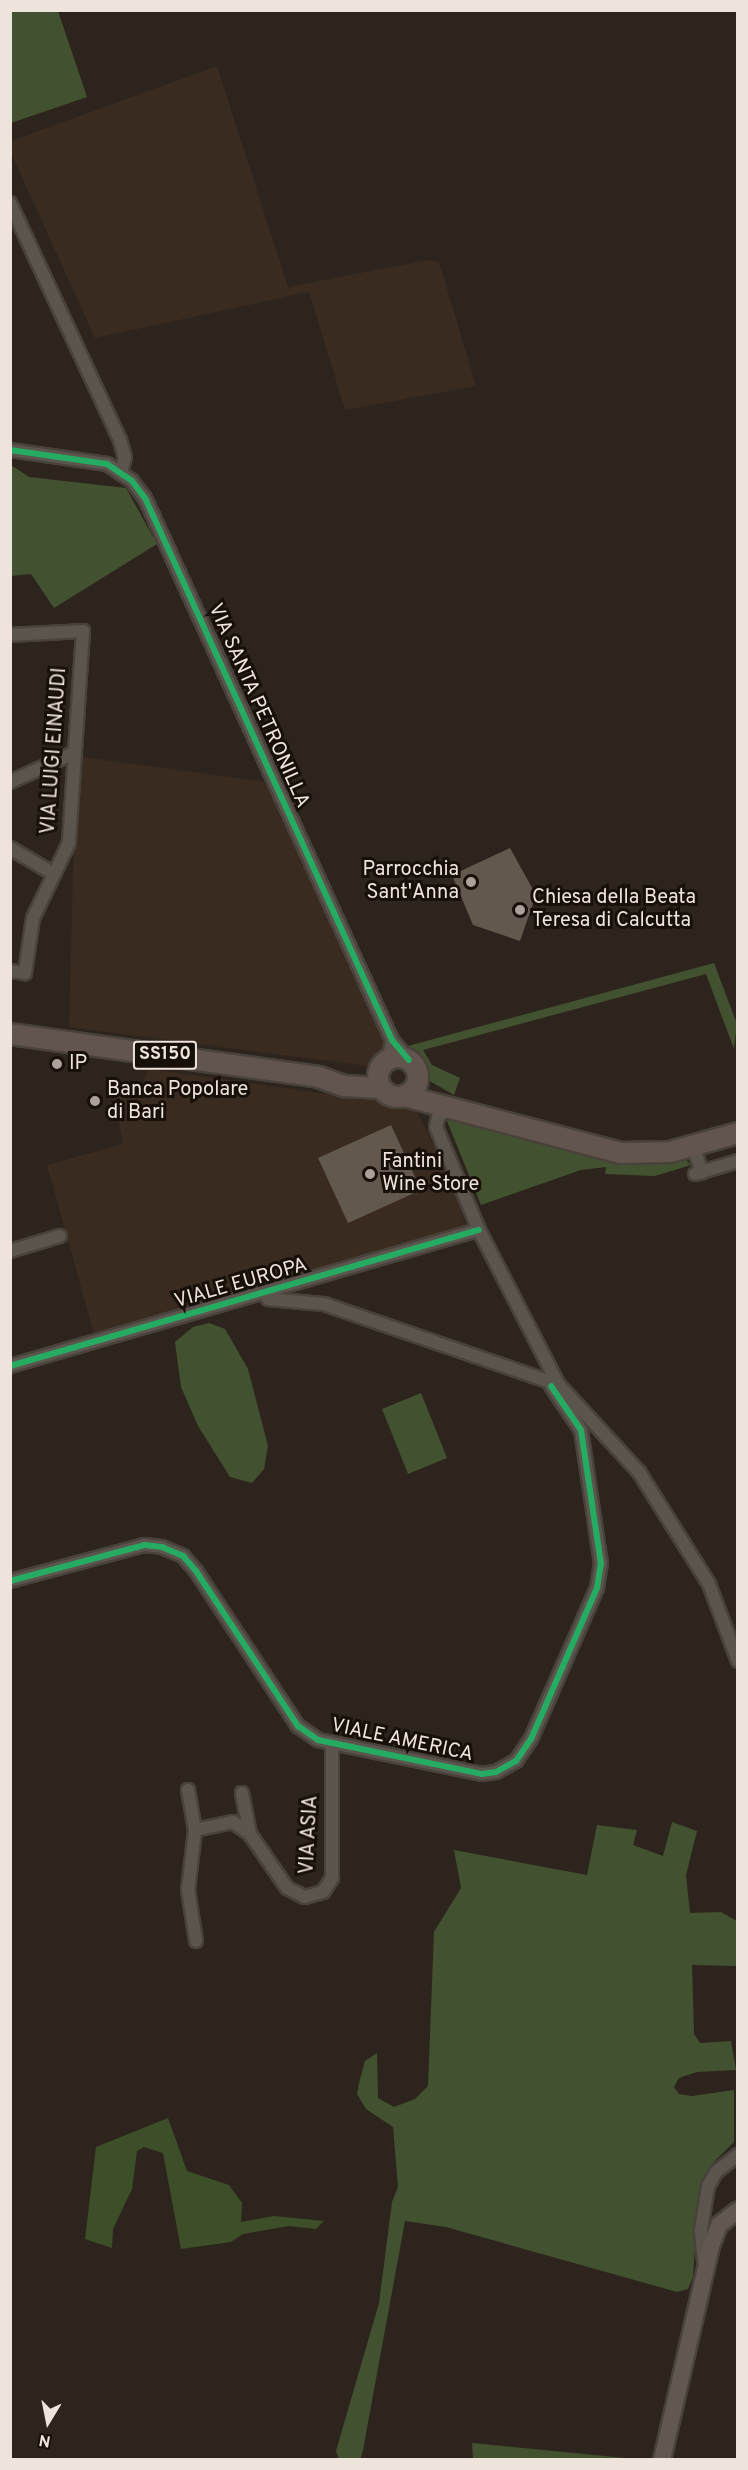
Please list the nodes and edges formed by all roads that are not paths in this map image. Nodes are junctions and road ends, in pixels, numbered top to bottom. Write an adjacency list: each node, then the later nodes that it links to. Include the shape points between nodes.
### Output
1 (10, 203): 3 (street, via 120,440 125,457)
2 (10, 450): 3 (street, VIA SANTA PETRONILLA, via 91,459)
3 (121, 473): 11 (street, VIA SANTA PETRONILLA, via 145,498 156,518)
4 (10, 635): 5 (street, VIA LUIGI EINAUDI, via 83,631)
5 (75, 753): 6 (street); 8 (street, VIA LUIGI EINAUDI, via 69,843)
6 (10, 782)
7 (10, 848): 8 (street)
8 (54, 874): 9 (street, VIA LUIGI EINAUDI, via 33,918 25,974)
9 (10, 971)
10 (10, 1034): 11 (main road, SS150, via 319,1077 344,1086)
11 (390, 1063): 12 (main road, via 417,1069); 12 (main road, via 392,1096)
12 (411, 1088): 13 (main road)
13 (444, 1104): 15 (main road, via 607,1151 653,1154); 17 (street, via 436,1127)
14 (738, 1133): 15 (main road)
15 (693, 1146): 16 (street, via 698,1173)
16 (738, 1161)
17 (479, 1230): 20 (street, VIALE EUROPA); 22 (street)
18 (60, 1236): 19 (street)
19 (10, 1251)
20 (246, 1301): 21 (street, VIALE EUROPA); 22 (street, via 286,1298 324,1304)
21 (10, 1366)
22 (554, 1385): 24 (street, via 639,1472 709,1584); 25 (street, VIALE AMERICA, via 581,1430 601,1564 597,1588 531,1739 516,1761 482,1774)
23 (10, 1581): 25 (street, VIALE AMERICA, via 144,1545 183,1556 298,1726)
24 (738, 1661)
25 (332, 1746): 29 (street, VIA ASIA, via 332,1878 323,1892 305,1897 287,1888)
26 (188, 1790): 28 (street)
27 (242, 1793): 29 (street, VIA ASIA)
28 (195, 1830): 29 (street, via 232,1822); 30 (street, via 188,1890)
29 (250, 1834)
30 (196, 1941)
31 (738, 2155): 33 (street, via 716,2172 708,2186 701,2230)
32 (738, 2210): 33 (main road, via 719,2226)
33 (705, 2266): 34 (main road)
34 (662, 2460)

